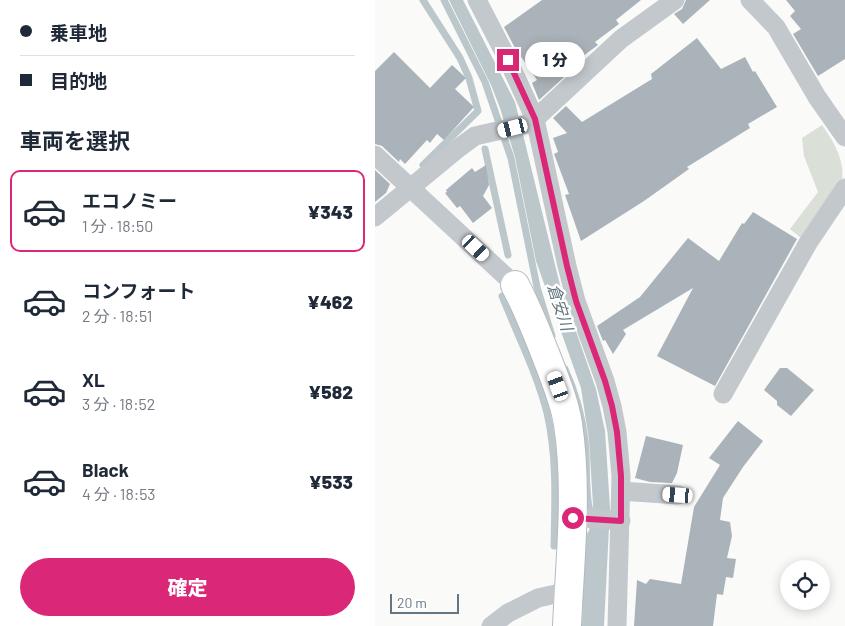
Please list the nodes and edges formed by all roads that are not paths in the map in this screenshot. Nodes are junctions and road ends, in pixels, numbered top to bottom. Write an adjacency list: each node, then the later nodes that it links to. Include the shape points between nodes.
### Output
1 (477, 0): 4 (street, via 508,60)
2 (675, 0): 4 (street, via 621,39)
3 (750, 0): 5 (street, via 776,27)
4 (531, 122): 7 (street, via 475,136); 12 (street, via 576,301 612,406)
5 (845, 137)
6 (375, 155): 7 (street)
7 (410, 187): 9 (street); 10 (street)
8 (845, 188): 11 (street, via 808,243)
9 (375, 217)
10 (515, 285): 14 (street, via 525,302 558,386 568,421)
11 (723, 394)
12 (621, 491): 13 (street); 15 (street)
13 (678, 495)
14 (578, 518): 15 (street); 16 (street)
15 (616, 521): 19 (street)
16 (569, 591): 17 (street, via 538,598); 18 (street)
17 (491, 626)
18 (567, 626)
19 (617, 626)

